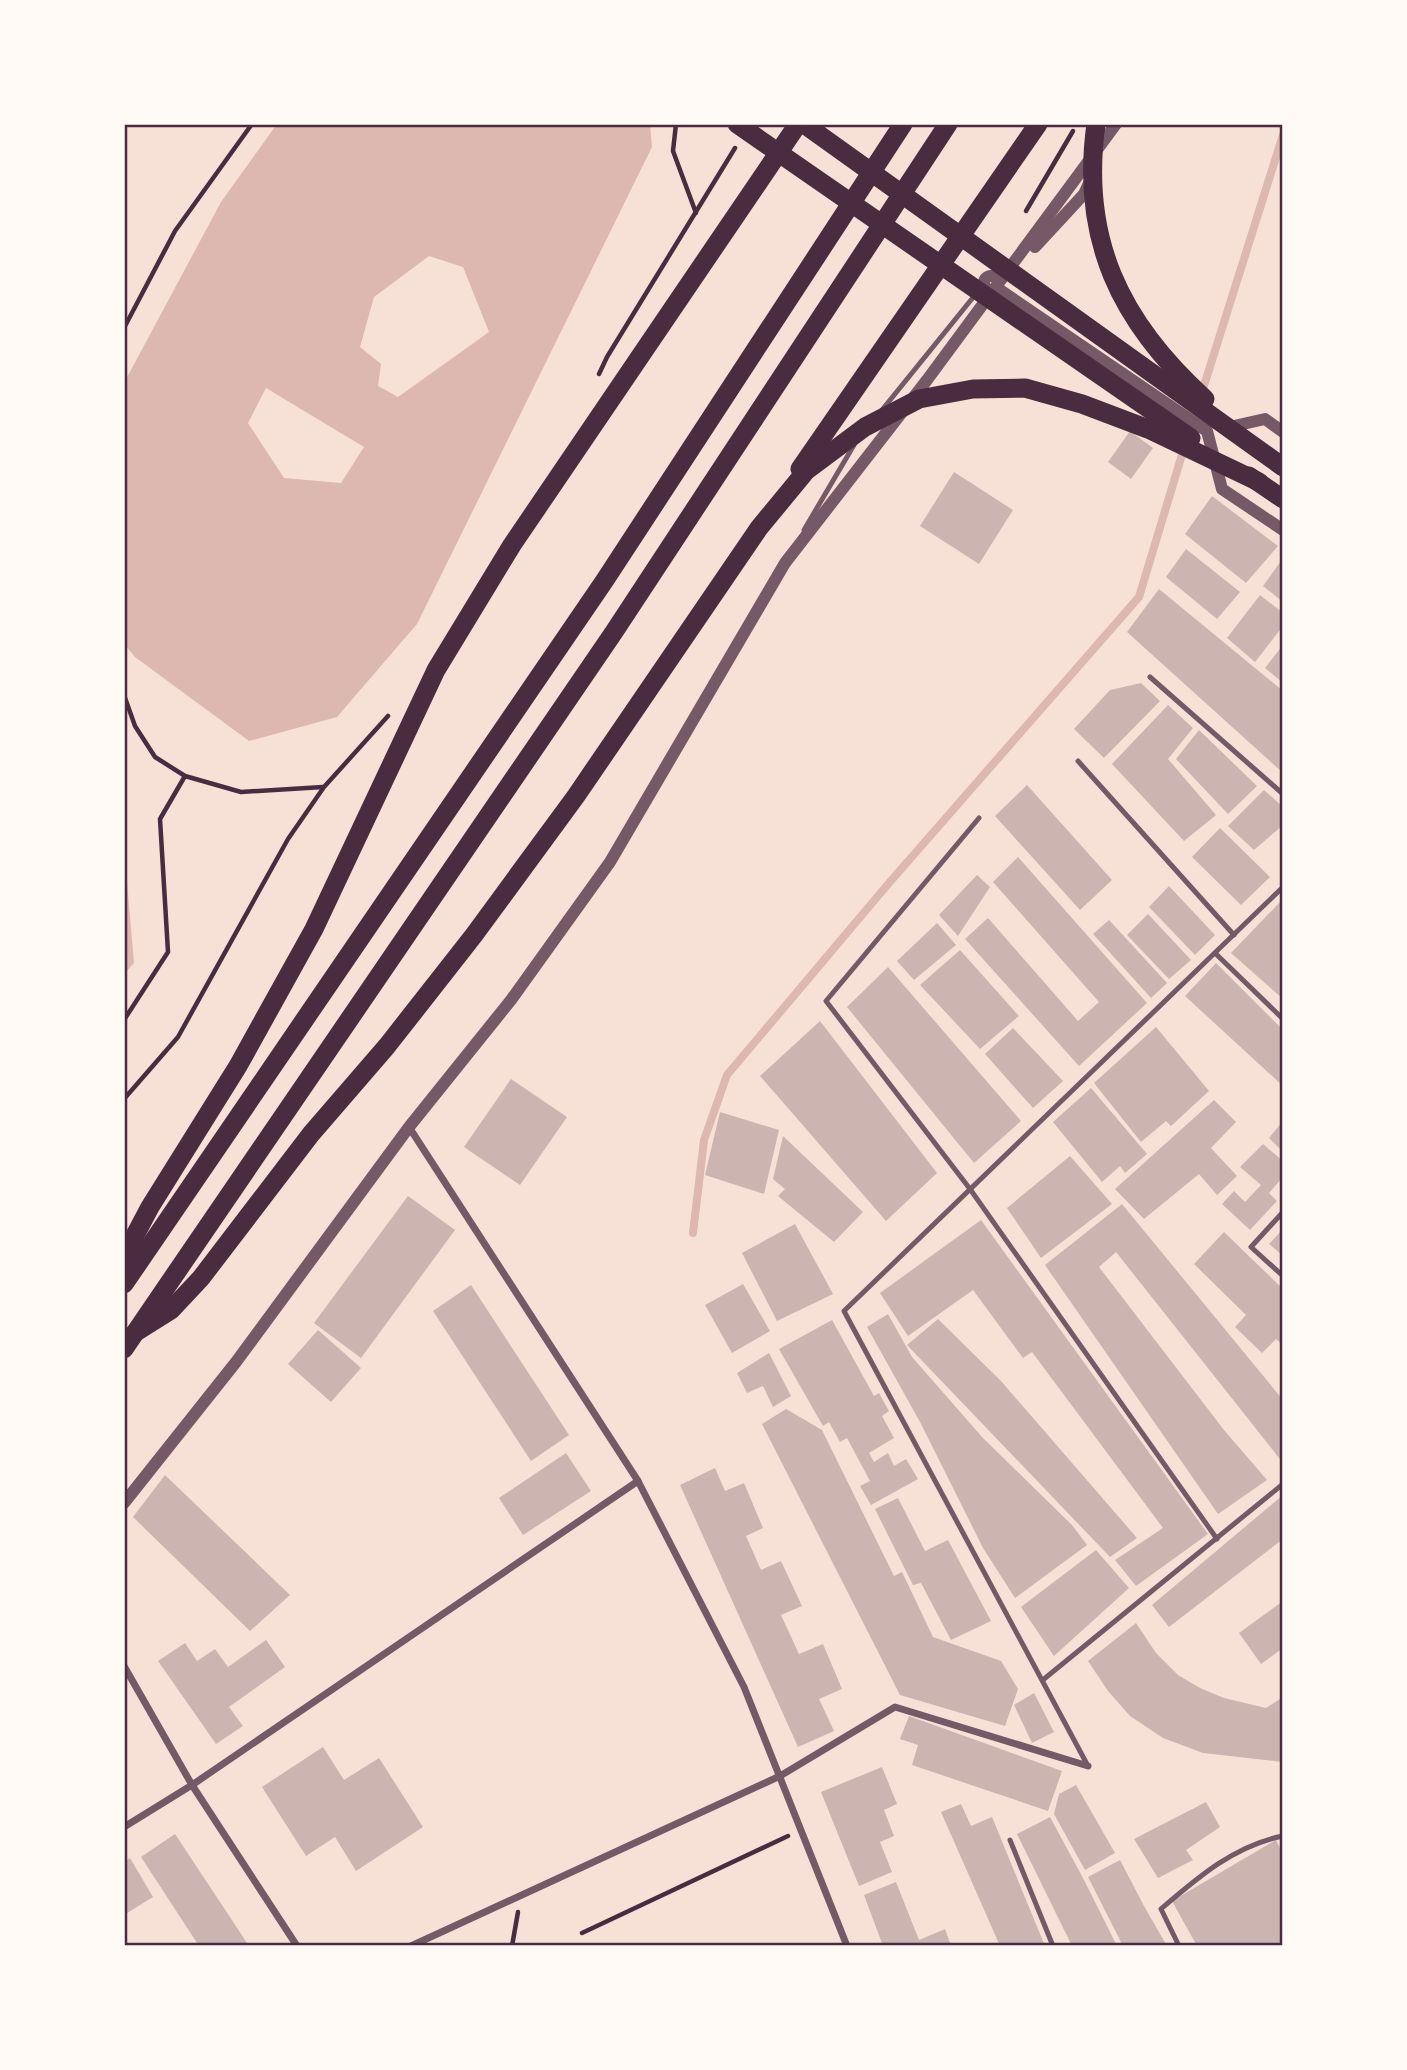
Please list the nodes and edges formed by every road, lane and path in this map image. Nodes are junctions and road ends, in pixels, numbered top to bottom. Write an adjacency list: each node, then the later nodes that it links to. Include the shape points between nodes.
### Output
1 (252, 124): 19 (path, via 175,231)
2 (676, 124): 13 (path, via 673,150)
3 (737, 124): 12 (highway)
4 (798, 124): 12 (highway)
5 (804, 124): 15 (highway)
6 (903, 124): 45 (highway, via 605,580)
7 (948, 124): 46 (highway, via 614,632)
8 (1038, 124): 15 (highway)
9 (1077, 124): 14 (path)
10 (1096, 124): 22 (highway, via 1091,162 1094,217 1103,257 1132,315 1179,376)
11 (1117, 124): 18 (street, via 1084,194)
12 (779, 153): 16 (highway); 43 (highway, via 512,545 436,670 314,929)
13 (697, 214)
14 (1022, 218)
15 (960, 237): 16 (highway); 22 (highway)
16 (941, 264): 23 (highway); 25 (highway)
17 (983, 284): 18 (street, via 990,291); 27 (lane, via 849,452)
18 (997, 288): 20 (street); 27 (street)
19 (124, 328)
20 (1207, 431): 21 (street, via 1265,419); 26 (street, via 1222,489)
21 (1283, 432)
22 (1278, 464)
23 (1259, 482): 24 (highway); 25 (highway, via 1082,404 1025,388 973,390 919,399 865,427 806,471)
24 (1283, 499)
25 (759, 528): 46 (highway, via 576,796 474,935 201,1278 171,1310)
26 (1283, 530)
27 (785, 563): 40 (street, via 610,862 511,1000)
28 (1150, 677): 33 (lane)
29 (124, 695): 31 (path, via 135,726 155,757)
30 (1078, 761): 36 (lane)
31 (185, 776): 32 (path, via 241,792); 39 (path, via 160,818 168,953)
32 (324, 787)
33 (1283, 794)
34 (979, 818): 41 (lane, via 826,1001)
35 (1283, 887): 36 (lane)
36 (1234, 935): 37 (lane)
37 (1215, 953): 38 (lane); 41 (lane)
38 (1283, 1019)
39 (124, 1020)
40 (409, 1127): 48 (street); 50 (street, via 236,1362)
41 (970, 1189): 51 (lane); 53 (lane, via 844,1311)
42 (1283, 1212): 44 (lane, via 1251,1247)
43 (124, 1256)
44 (1283, 1276)
45 (124, 1284)
46 (136, 1332): 47 (highway)
47 (124, 1349)
48 (638, 1481): 55 (street, via 744,1687); 56 (street)
49 (1283, 1484): 51 (lane)
50 (124, 1503)
51 (1217, 1539): 53 (lane)
52 (124, 1666): 56 (street)
53 (1044, 1679): 54 (lane)
54 (1088, 1766): 55 (street, via 895,1707)
55 (780, 1776): 58 (street); 61 (street)
56 (192, 1785): 57 (street); 63 (street)
57 (124, 1827)
58 (801, 1829): 62 (path); 66 (street)
59 (1283, 1836): 68 (lane, via 1257,1841 1202,1874 1161,1909)
60 (1010, 1840): 67 (lane)
61 (521, 1895): 64 (street); 65 (path)
62 (582, 1933)
63 (297, 1946)
64 (411, 1946)
65 (512, 1946)
66 (847, 1946)
67 (1053, 1946)
68 (1179, 1946)

